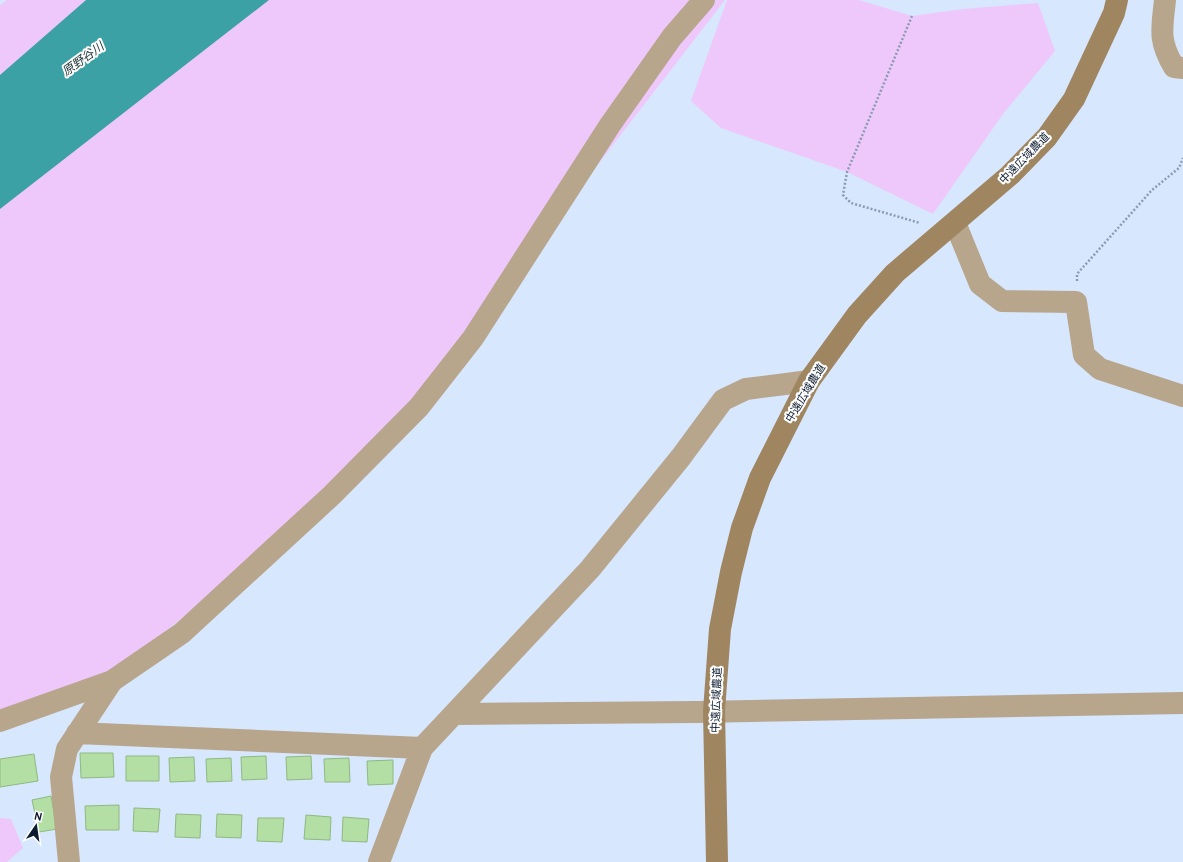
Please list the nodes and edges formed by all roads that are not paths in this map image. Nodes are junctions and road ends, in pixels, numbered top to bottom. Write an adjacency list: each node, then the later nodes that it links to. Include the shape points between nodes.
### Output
1 (704, 0): 8 (street, via 672,37 615,119 472,338 419,407 332,495 182,633)
2 (1117, 0): 5 (street, 中遠広域農道, via 1114,13 1077,92 1046,137 1010,175)
3 (1165, 0): 4 (street, via 1162,31 1165,51 1174,67)
4 (1183, 68)
5 (950, 227): 6 (street, 中遠広域農道, via 895,273 857,315); 7 (street, via 980,284 1002,301 1076,302 1084,355 1100,369)
6 (809, 381): 10 (street, 中遠広域農道, via 760,478 742,528 720,629); 11 (street, via 746,389 723,400 681,457 590,569)
7 (1183, 396)
8 (112, 681): 12 (street); 13 (street)
9 (1183, 703): 10 (street)
10 (714, 711): 11 (street); 17 (street, 中遠広域農道)
11 (455, 714): 14 (street)
12 (0, 721)
13 (77, 733): 14 (street); 15 (street, via 67,749 61,777)
14 (422, 748): 16 (street)
15 (69, 862)
16 (379, 862)
17 (717, 862)

